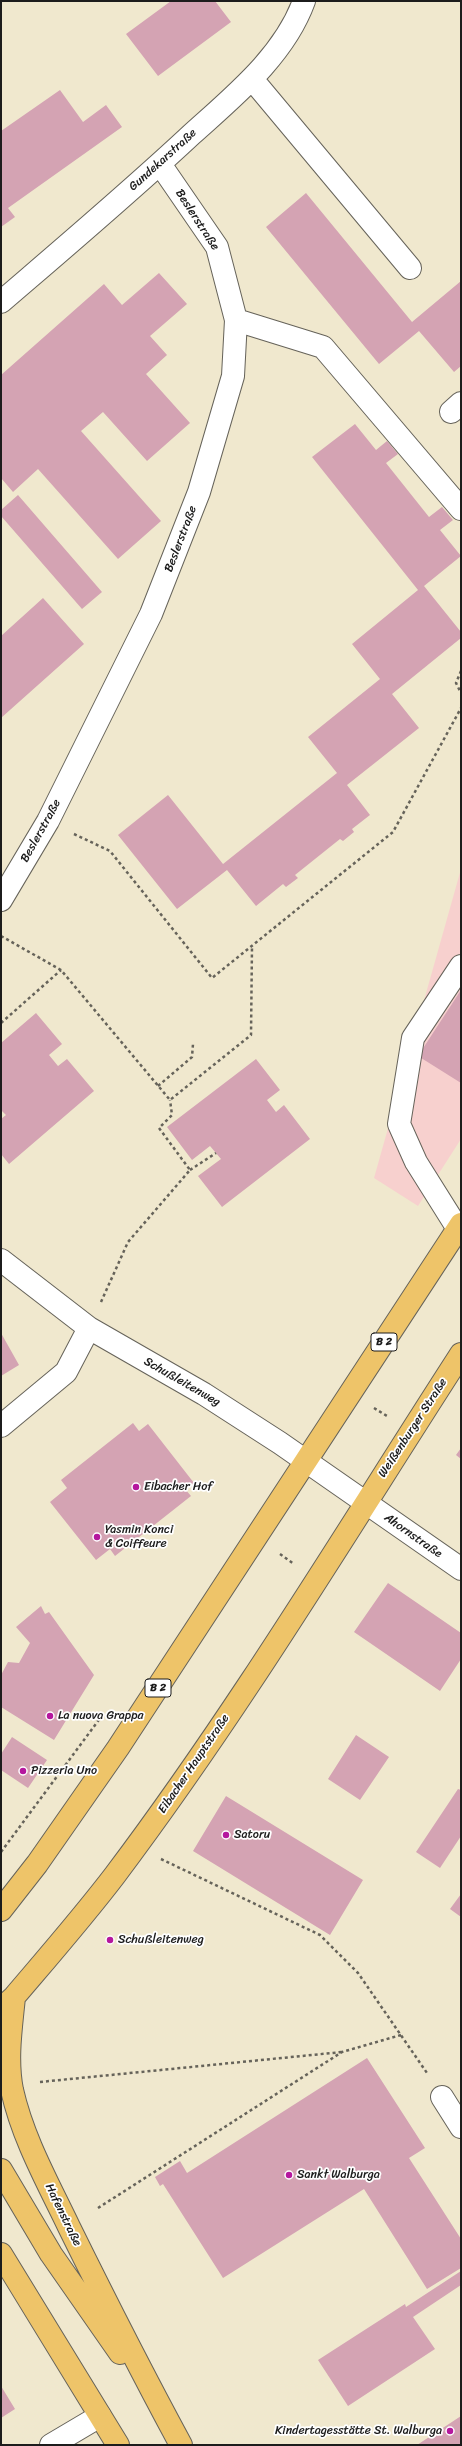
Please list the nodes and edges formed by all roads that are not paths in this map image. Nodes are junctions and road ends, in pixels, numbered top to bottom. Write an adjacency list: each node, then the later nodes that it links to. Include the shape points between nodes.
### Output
1 (304, 1): 2 (street, Gundekarstraße, via 281,44)
2 (252, 79): 3 (street, Gundekarstraße); 4 (street)
3 (160, 164): 5 (street, Gundekarstraße); 6 (street, Beslerstraße, via 217,247)
4 (410, 268)
5 (1, 302)
6 (236, 320): 7 (street, via 323,347); 8 (street, Beslerstraße, via 233,376 199,492 151,614 48,821)
7 (461, 509)
8 (1, 900)
9 (461, 966): 10 (street, via 413,1038 399,1124 416,1162)
10 (459, 1226): 15 (main road, B 2)
11 (1, 1260): 12 (street, Schußleitenweg)
12 (89, 1328): 14 (street, via 66,1372); 15 (street, Schußleitenweg, via 204,1394)
13 (461, 1354): 16 (main road, Weißenburger Straße)
14 (1, 1426)
15 (306, 1460): 16 (street, Schußleitenweg); 18 (main road, B 2, via 78,1807)
16 (365, 1502): 17 (street, Ahornstraße); 19 (main road, Eibacher Hauptstraße, via 156,1820 90,1907)
17 (461, 1569)
18 (1, 1910)
19 (8, 2003): 26 (main road, Hafenstraße, via 12,2090 24,2129 77,2243)
20 (442, 2097): 21 (street)
21 (461, 2126)
22 (1, 2170): 23 (main road, Hafenstraße)
23 (10, 2198): 26 (main road, Hafenstraße)
24 (1, 2254): 25 (main road)
25 (100, 2416): 27 (street); 28 (main road)
26 (167, 2419): 29 (main road, Hafenstraße)
27 (51, 2445)
28 (118, 2445)
29 (181, 2445)

